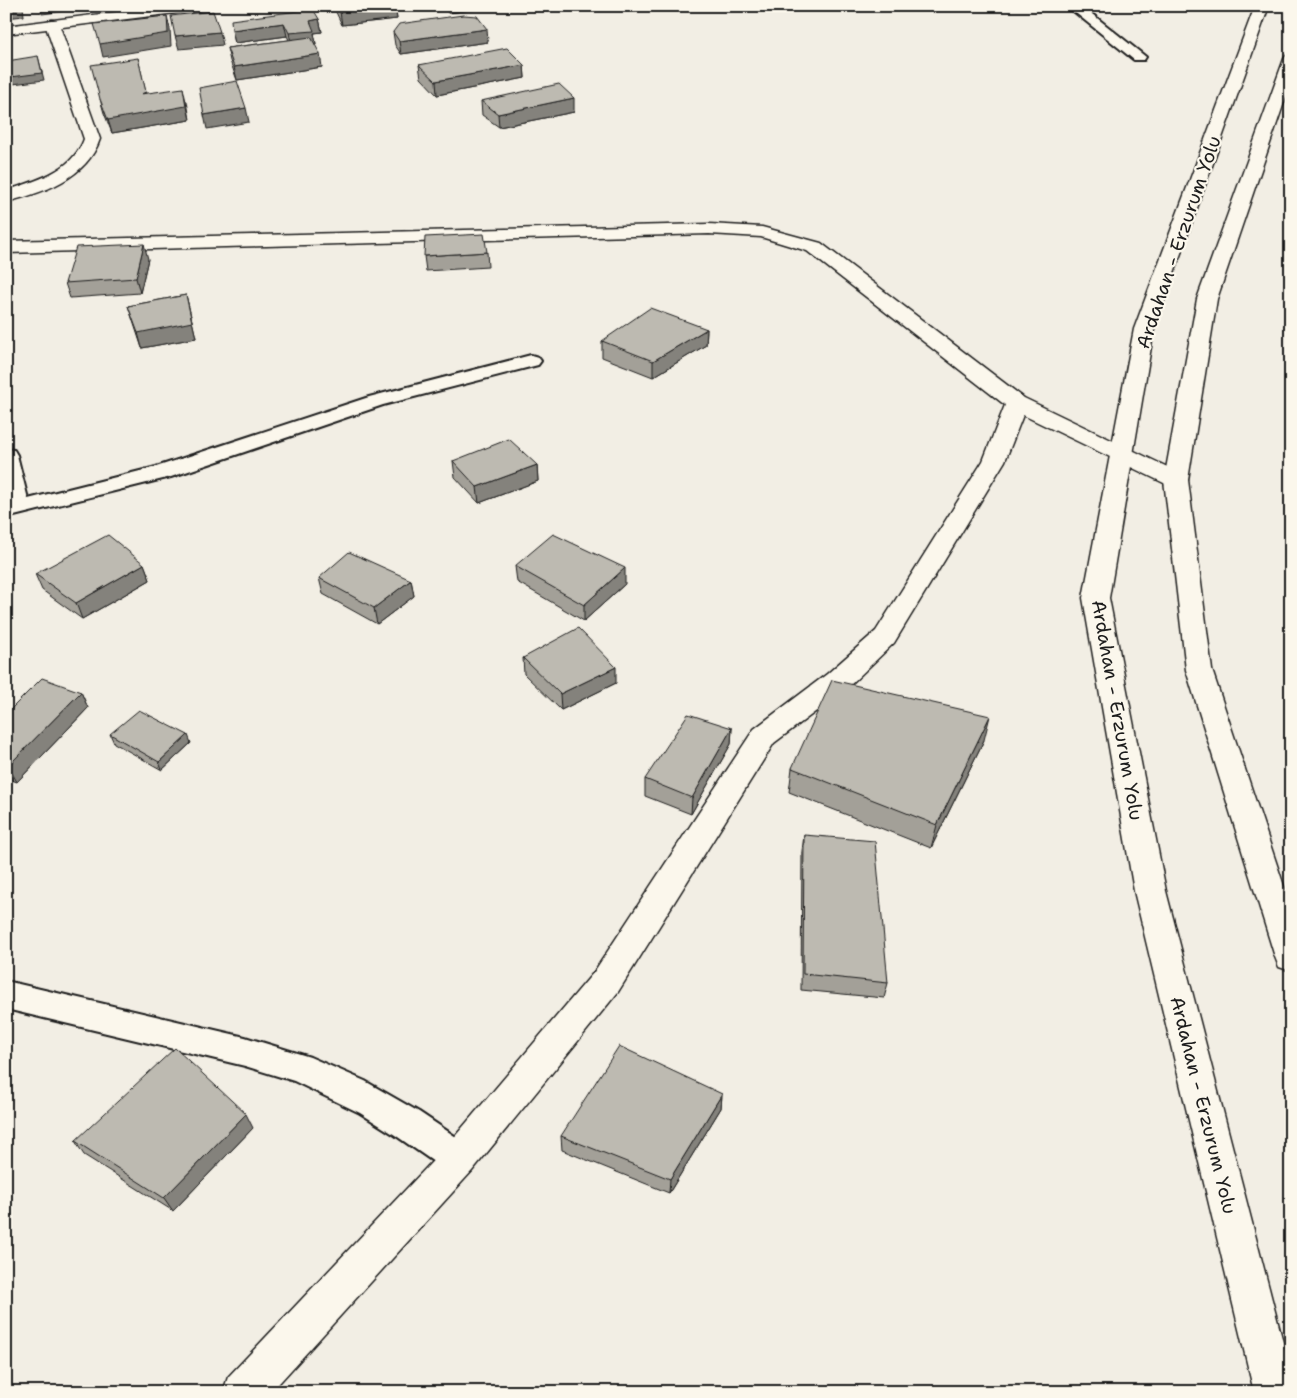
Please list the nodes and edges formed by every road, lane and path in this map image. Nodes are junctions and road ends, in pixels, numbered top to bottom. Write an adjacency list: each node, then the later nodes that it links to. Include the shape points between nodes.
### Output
1 (200, 6): 4 (main road)
2 (1073, 6): 6 (lane)
3 (1262, 6): 12 (main road, Ardahan - Erzurum Yolu, via 1144,329)
4 (52, 24): 5 (main road); 8 (main road, via 92,139 90,150 70,170)
5 (6, 30)
6 (1139, 57)
7 (1291, 60): 14 (main road, via 1207,299)
8 (6, 197)
9 (6, 247): 11 (main road, via 709,229 762,232 814,247)
10 (531, 361): 15 (lane, via 376,401 163,472)
11 (1016, 403): 12 (main road); 18 (main road, via 994,461 885,637 837,681 764,736 606,982)
12 (1121, 454): 14 (main road); 20 (main road, Ardahan - Erzurum Yolu, via 1096,598 1150,891)
13 (6, 455): 15 (lane)
14 (1176, 480): 16 (main road, via 1199,670)
15 (13, 509)
16 (1291, 958)
17 (6, 995): 18 (lane, via 244,1051 314,1073 405,1121)
18 (459, 1159): 19 (main road)
19 (243, 1392)
20 (1275, 1392)

